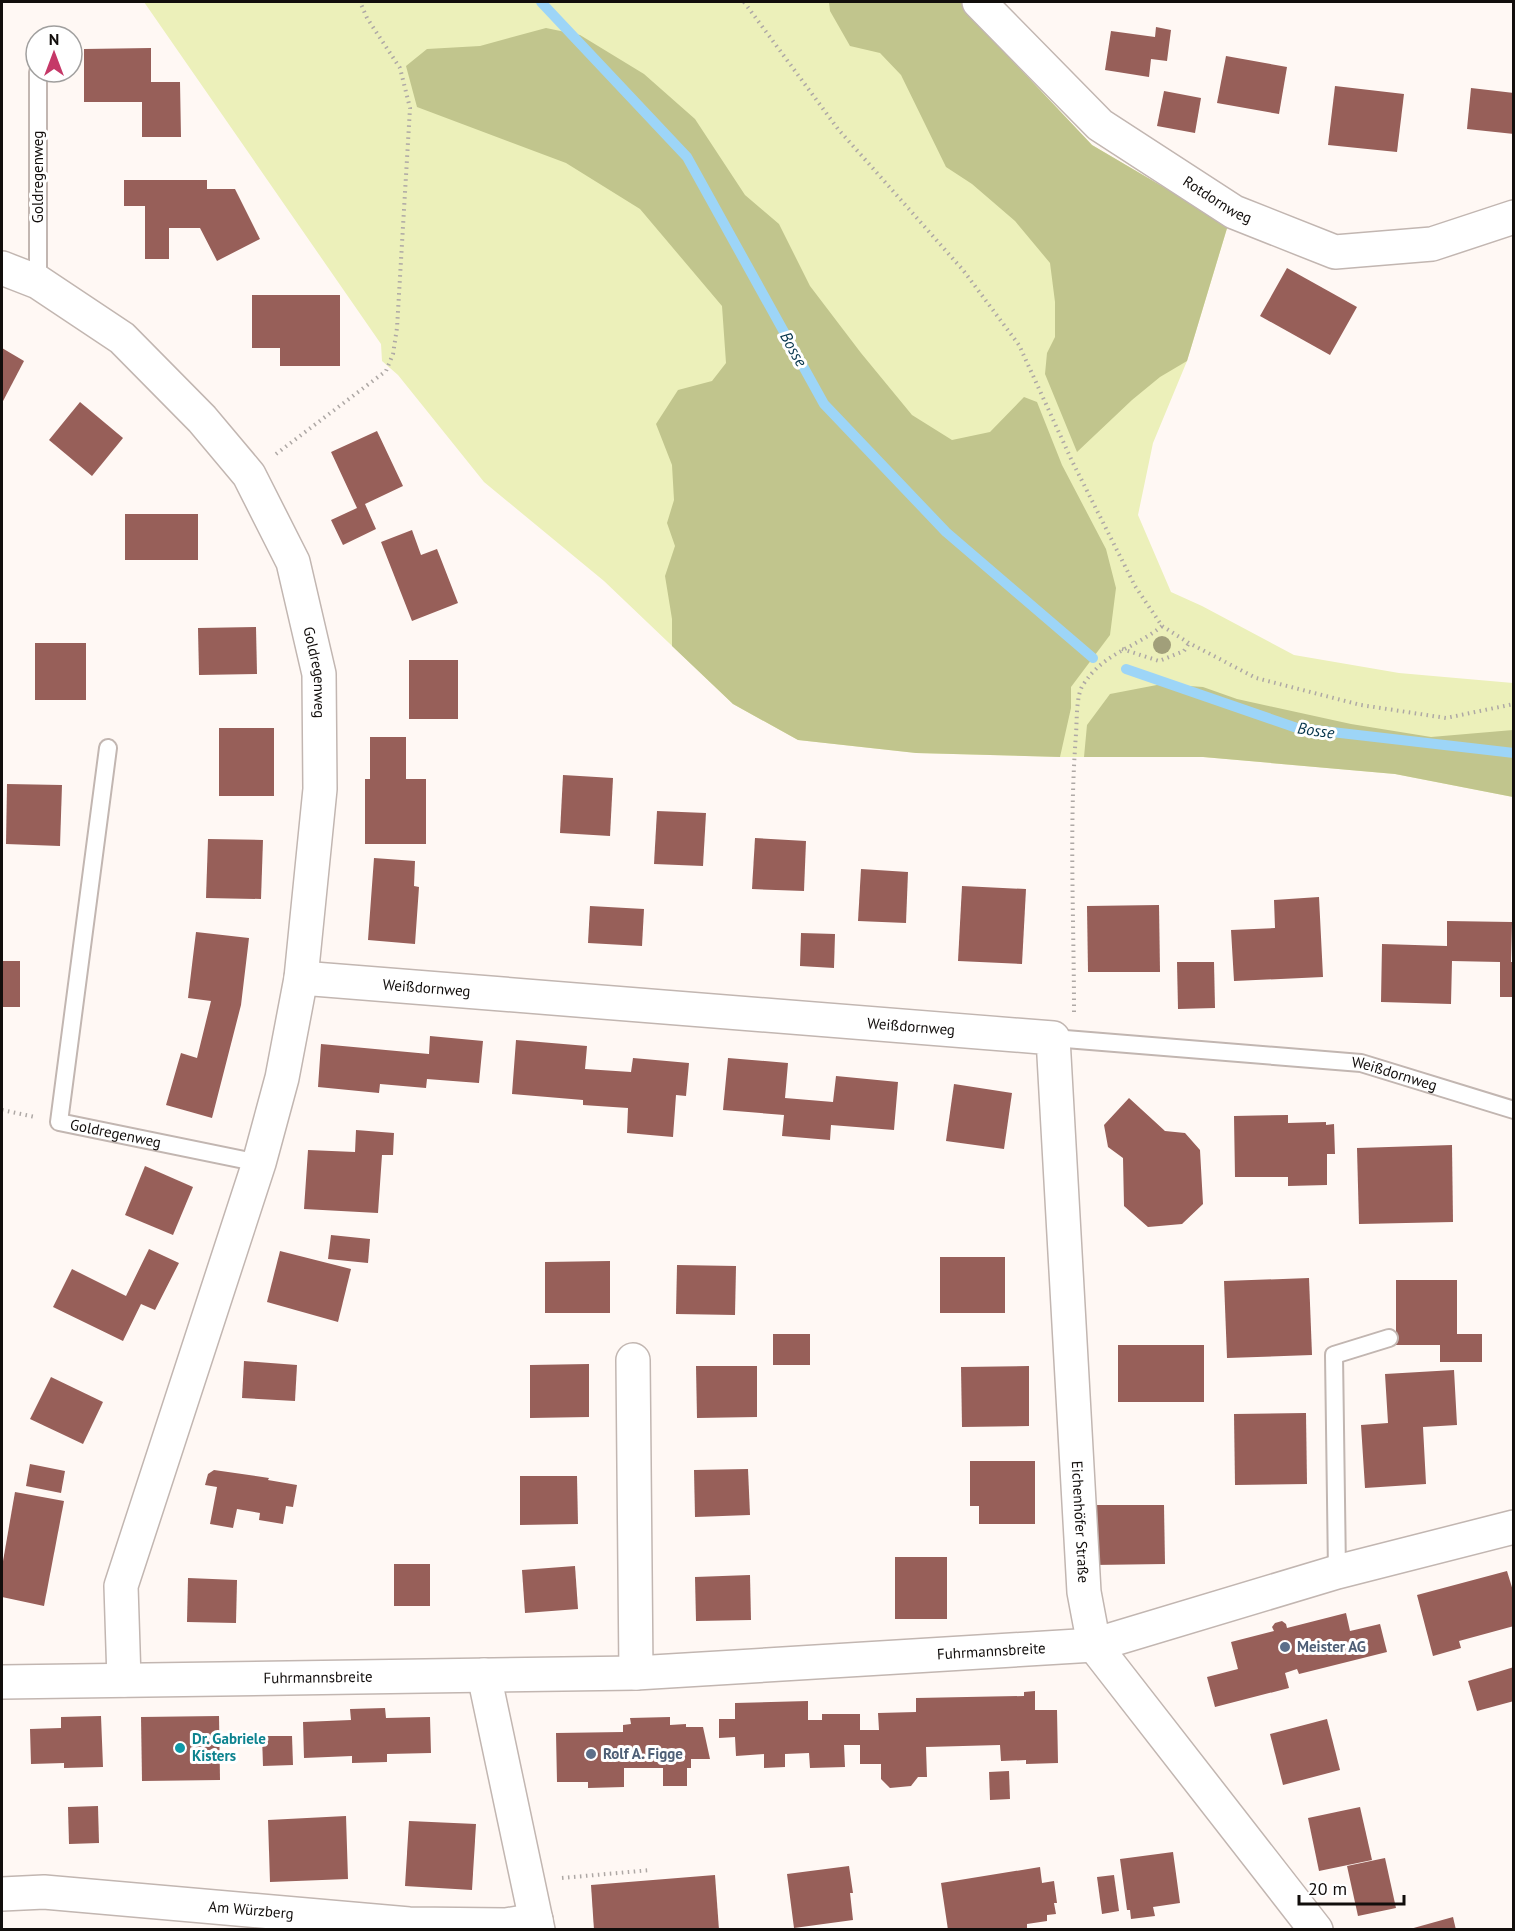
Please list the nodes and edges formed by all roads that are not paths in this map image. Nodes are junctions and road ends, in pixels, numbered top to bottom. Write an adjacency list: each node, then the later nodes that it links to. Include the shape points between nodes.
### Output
1 (979, 2): 3 (street, Rotdornweg, via 1100,126 1234,212 1335,252 1432,244)
2 (38, 84): 5 (lane, Goldregenweg)
3 (1514, 217)
4 (2, 268): 5 (street, Goldregenweg)
5 (38, 282): 7 (street, Goldregenweg, via 122,338 202,419 249,475 293,562 319,674 320,789)
6 (108, 748): 10 (lane, Goldregenweg, via 59,1122)
7 (301, 978): 8 (street, Weißdornweg); 10 (street, Goldregenweg, via 282,1078)
8 (1053, 1038): 9 (lane, Weißdornweg, via 1361,1064); 15 (street, Eichenhöfer Straße, via 1084,1592)
9 (1514, 1110)
10 (259, 1163): 18 (street, Goldregenweg, via 121,1586)
11 (1389, 1338): 14 (lane, via 1334,1355)
12 (633, 1360): 16 (street)
13 (1514, 1527): 14 (street, Fuhrmannsbreite)
14 (1336, 1572): 15 (street, Fuhrmannsbreite)
15 (1094, 1645): 16 (street, Fuhrmannsbreite); 22 (street, Eichenhöfer Straße)
16 (636, 1672): 17 (street, Fuhrmannsbreite)
17 (484, 1675): 18 (street, Fuhrmannsbreite); 21 (street, Am Würzberg)
18 (124, 1680): 19 (street, Fuhrmannsbreite)
19 (2, 1682)
20 (2, 1894): 21 (street, Am Würzberg, via 44,1892 409,1924)
21 (537, 1924)
22 (1308, 1928)

